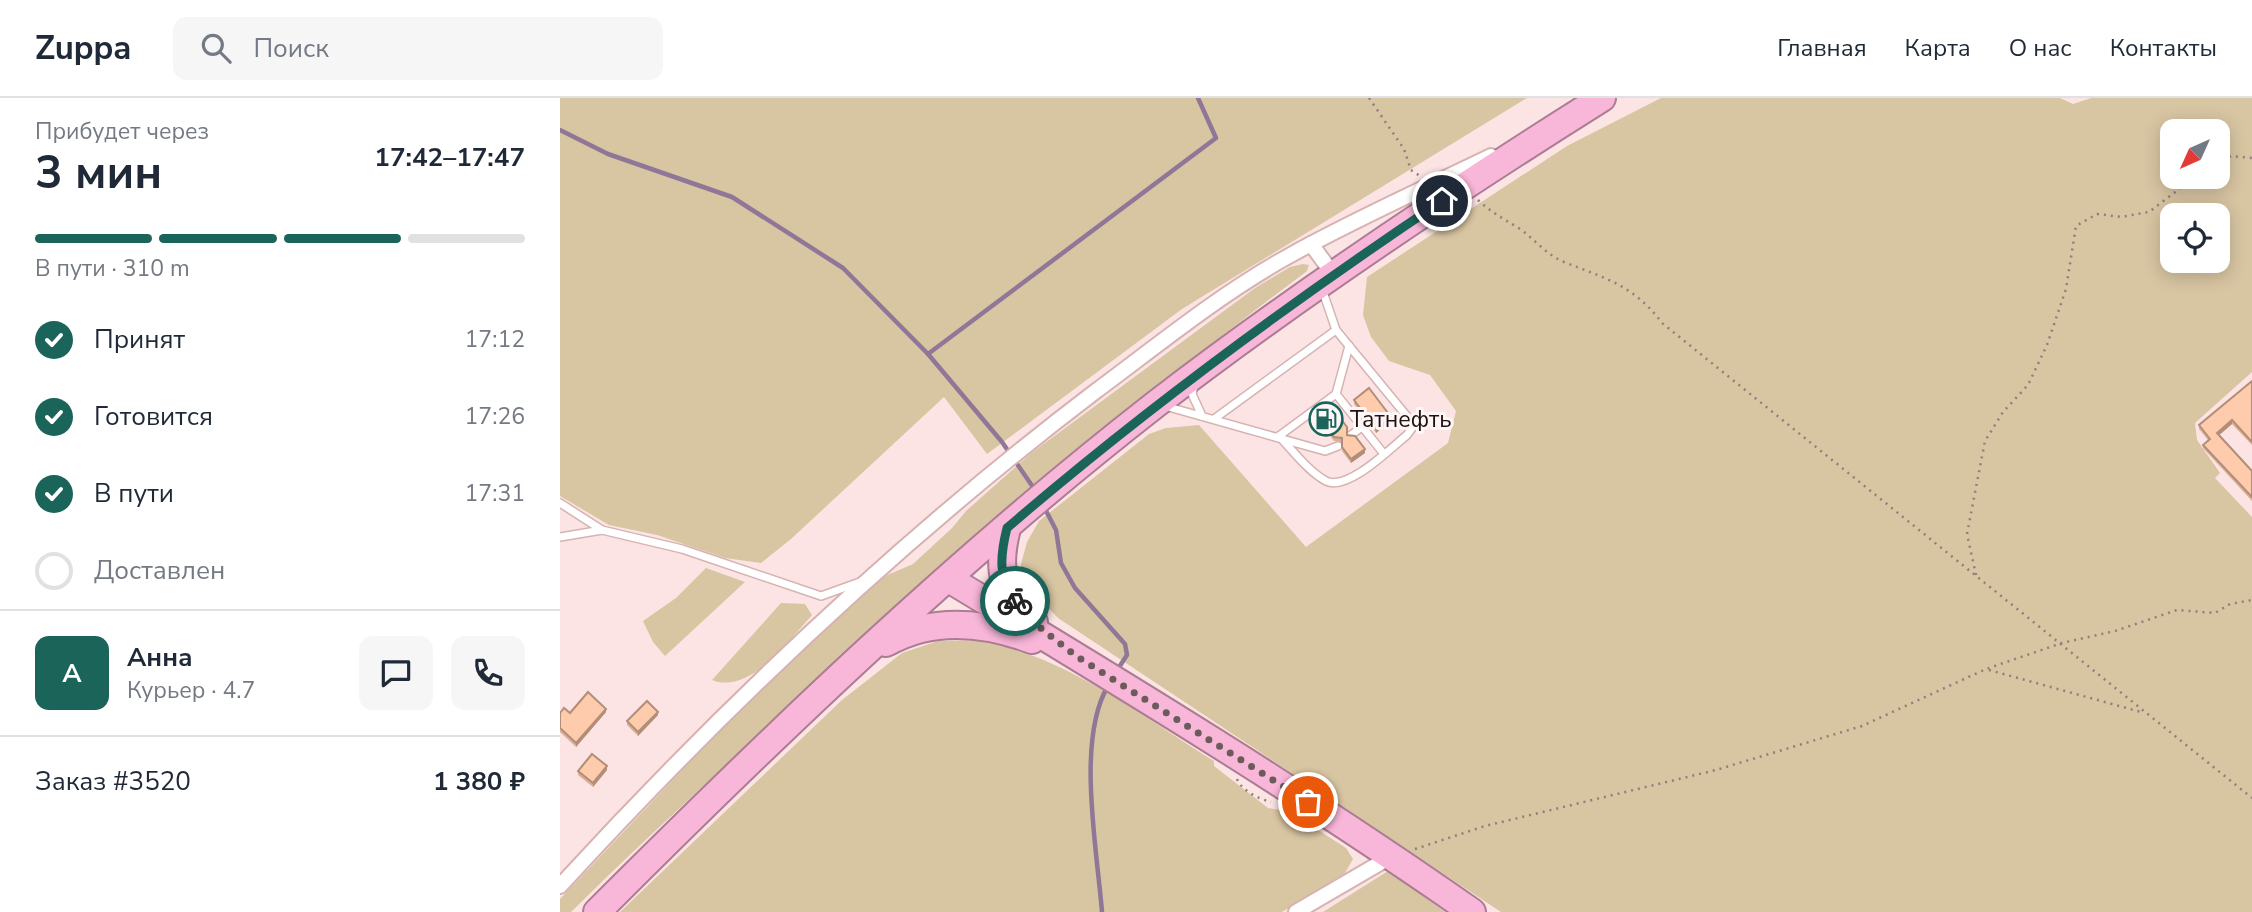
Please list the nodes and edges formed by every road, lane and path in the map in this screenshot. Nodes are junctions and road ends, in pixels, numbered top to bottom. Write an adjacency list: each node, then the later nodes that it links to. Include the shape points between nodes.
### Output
1 (1369, 98): 6 (path, via 1404,149 1411,170)
2 (1602, 98): 3 (highway)
3 (1580, 112): 6 (street); 7 (highway)
4 (2230, 157): 5 (path)
5 (2252, 158)
6 (1432, 185): 9 (street)
7 (1464, 187): 10 (highway); 27 (path, via 1539,248 1634,292 1662,323)
8 (2179, 189): 27 (path, via 2149,212 2121,217 2096,214 2076,226 2066,289 2047,345 2028,385 1985,441 1966,534)
9 (1311, 244): 10 (street); 29 (street, via 1188,322 1027,443)
10 (1327, 278): 11 (lane); 13 (highway)
11 (1336, 331): 12 (lane); 17 (lane)
12 (1349, 346): 14 (lane); 22 (lane, via 1410,420 1412,428 1407,435)
13 (1200, 372): 15 (highway); 16 (lane, via 1192,394)
14 (1336, 394): 18 (lane); 19 (lane)
15 (1157, 404): 16 (lane); 24 (highway)
16 (1202, 416): 17 (lane)
17 (1214, 419): 19 (lane)
18 (1363, 427): 20 (lane); 22 (lane)
19 (1279, 436): 21 (lane, via 1325,451); 22 (lane, via 1328,483 1351,480)
20 (1351, 436)
21 (1338, 446)
22 (1384, 454)
23 (560, 503): 25 (lane)
24 (1007, 528): 28 (highway); 32 (highway, via 1001,552 1006,588 1038,626)
25 (602, 530): 26 (lane); 29 (lane, via 682,549 821,596)
26 (560, 537)
27 (1976, 575): 31 (path)
28 (948, 579): 32 (highway); 33 (highway)
29 (864, 581): 38 (street, via 745,692)
30 (2252, 600): 31 (path, via 2230,604 2215,613 2177,610)
31 (2062, 643): 34 (path); 35 (path)
32 (1076, 656): 33 (highway, via 1017,634 958,624 915,630); 37 (highway)
33 (855, 662): 39 (highway)
34 (1986, 669): 35 (path); 37 (path, via 1862,726 1716,771 1485,826)
35 (2144, 713): 36 (path)
36 (2252, 798)
37 (1392, 856): 40 (street); 41 (highway)
38 (560, 886)
39 (597, 912)
40 (1296, 912)
41 (1472, 912)

